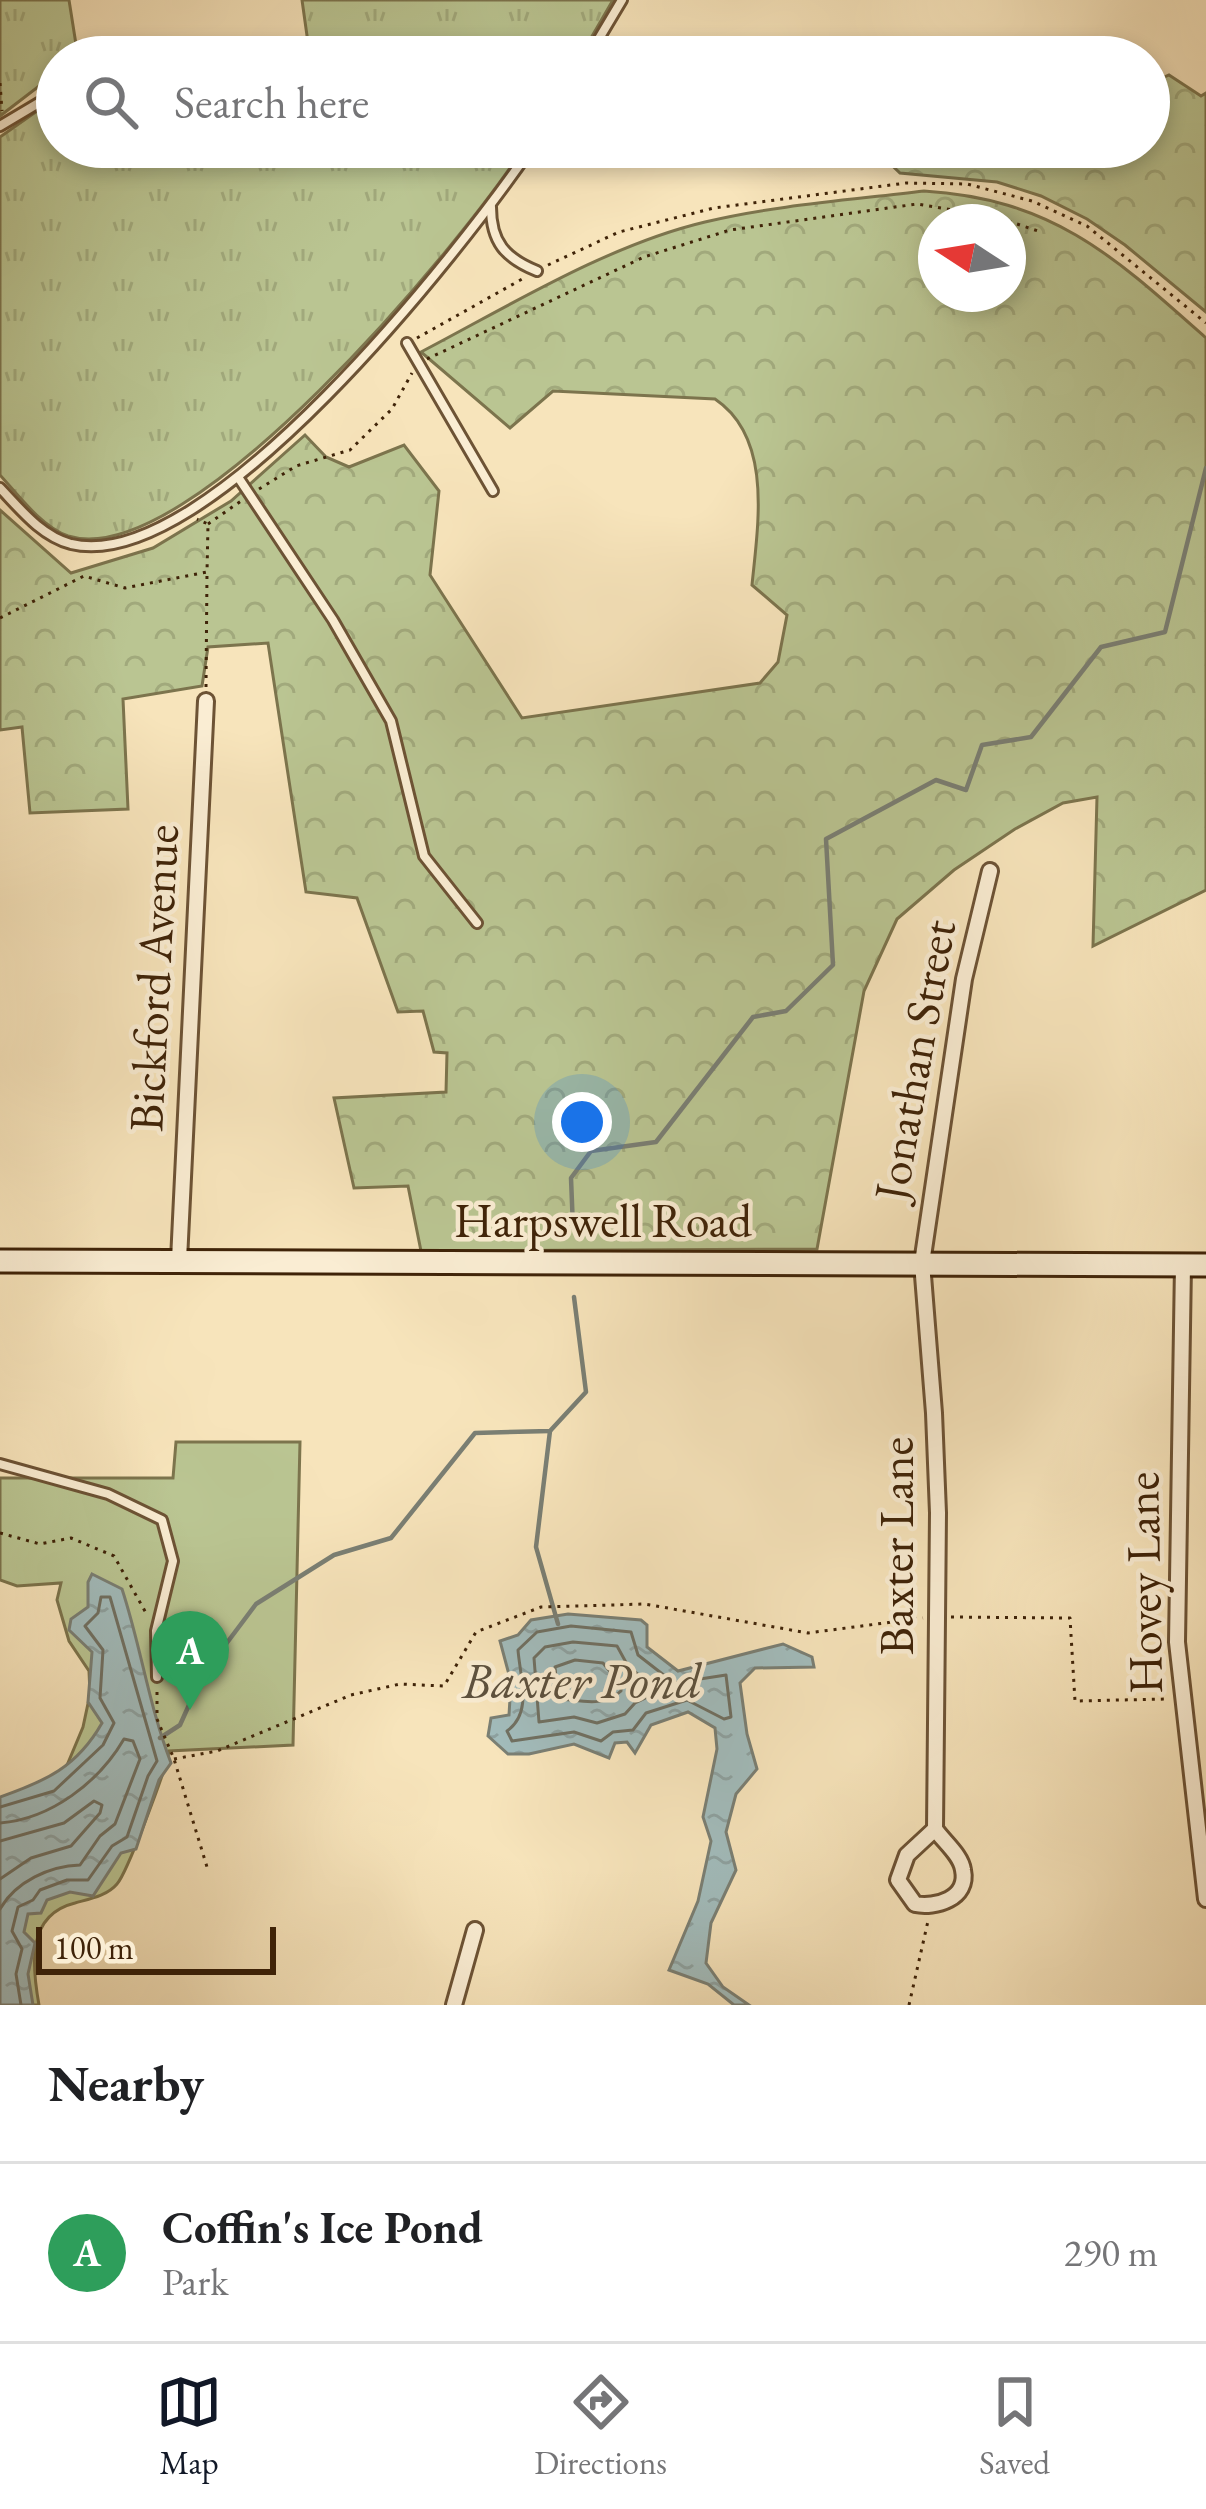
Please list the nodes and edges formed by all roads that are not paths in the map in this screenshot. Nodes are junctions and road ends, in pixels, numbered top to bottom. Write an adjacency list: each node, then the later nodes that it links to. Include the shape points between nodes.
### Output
1 (622, 0): 2 (lane)
2 (601, 36)
3 (36, 105): 4 (lane)
4 (2, 125)
5 (517, 168): 6 (lane)
6 (491, 206): 7 (lane, via 498,246); 9 (lane, via 364,361)
7 (537, 271)
8 (407, 343): 11 (lane)
9 (238, 477): 10 (lane, via 157,529 108,544 72,544 43,530); 14 (lane, via 391,721 424,856)
10 (0, 488)
11 (493, 491)
12 (206, 700): 15 (street, Bickford Avenue)
13 (990, 871): 17 (street, Jonathan Street, via 964,979)
14 (477, 923)
15 (178, 1260): 16 (main road, Harpswell Road); 17 (main road, Harpswell Road)
16 (0, 1261)
17 (922, 1263): 18 (main road, Harpswell Road); 21 (street, Baxter Lane, via 934,1413)
18 (1194, 1265): 22 (street, Hovey Lane, via 1176,1586)
19 (0, 1464): 20 (lane, via 108,1494 162,1520 173,1562 156,1631)
20 (157, 1677)
21 (935, 1829): 21 (street, Baxter Lane, via 907,1855 898,1880 915,1904 932,1907 963,1883 964,1868)
22 (1206, 1899)
23 (475, 1930): 24 (street)
24 (454, 2005)

